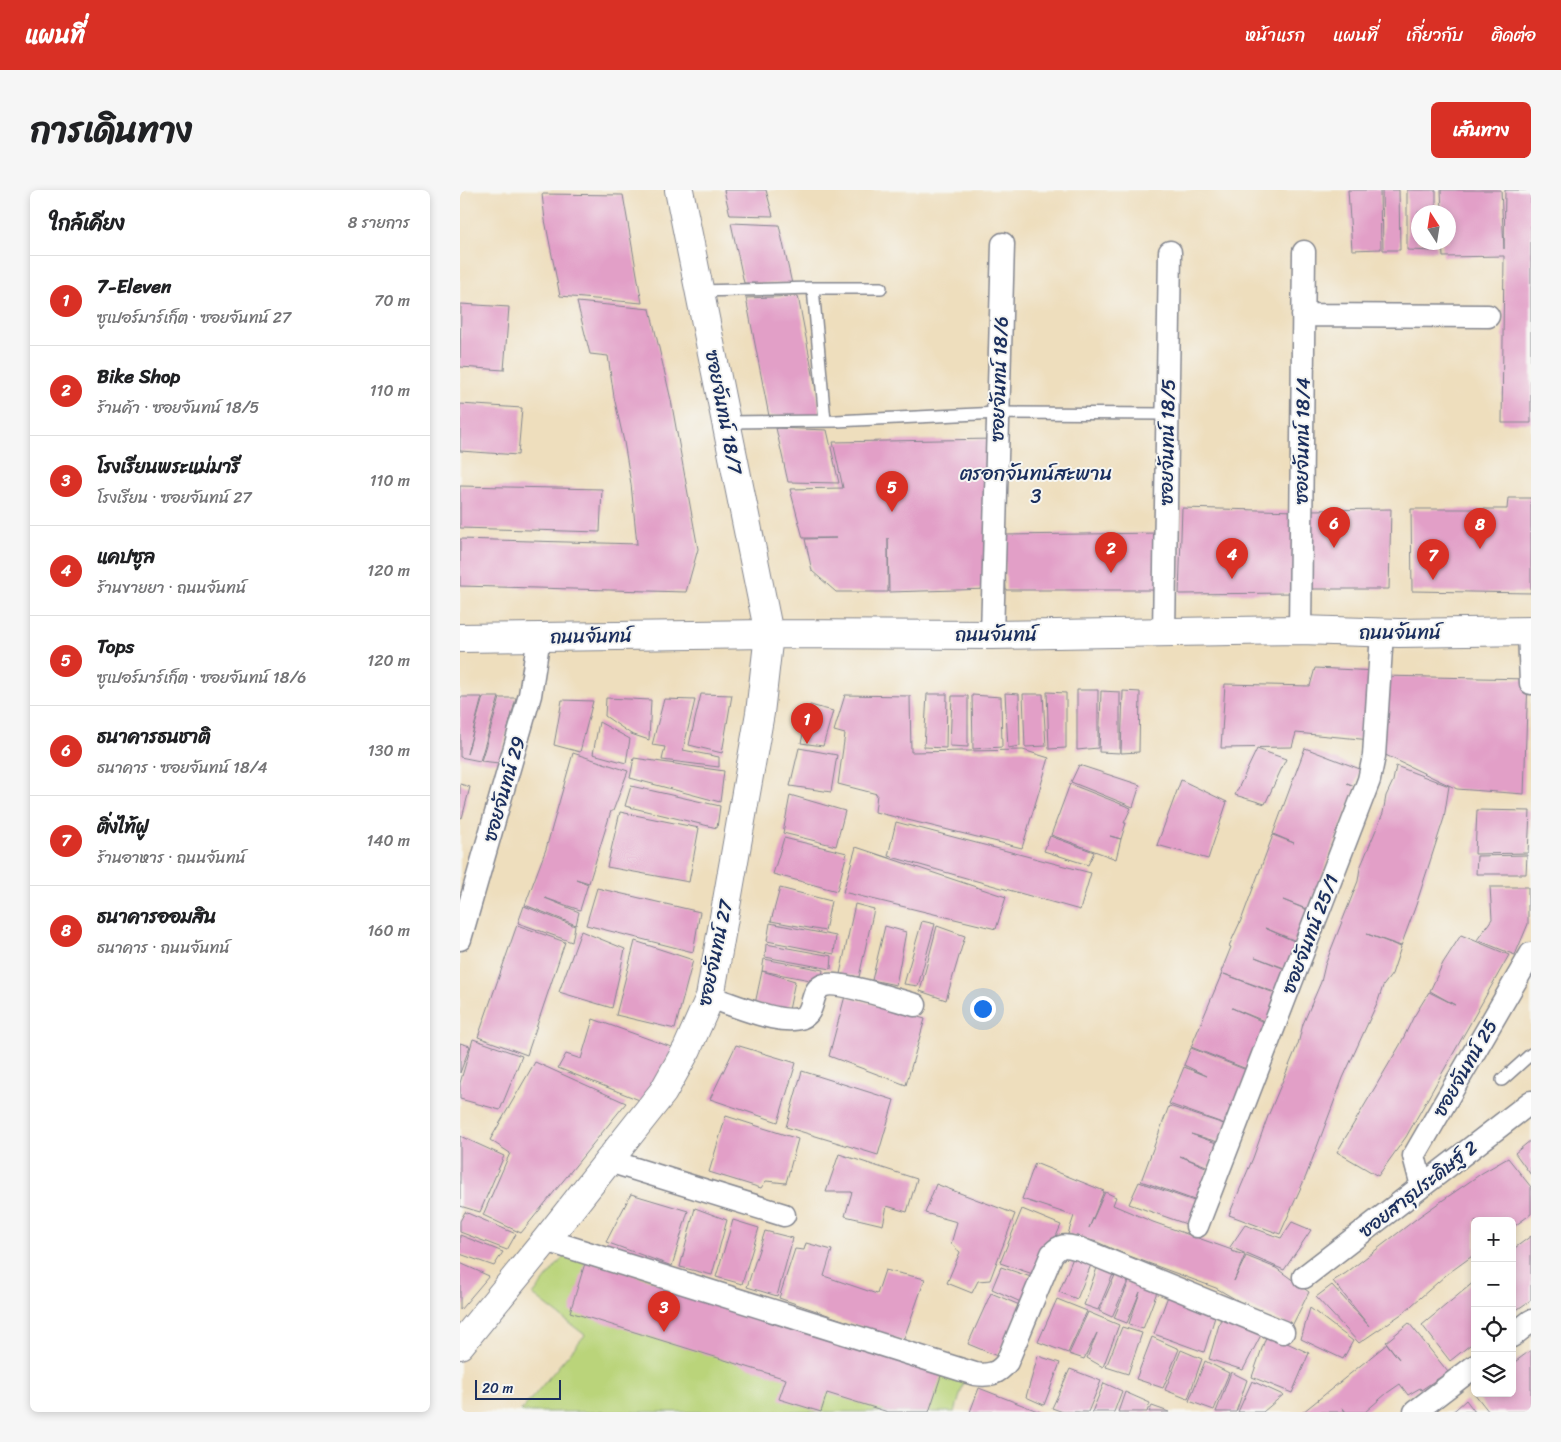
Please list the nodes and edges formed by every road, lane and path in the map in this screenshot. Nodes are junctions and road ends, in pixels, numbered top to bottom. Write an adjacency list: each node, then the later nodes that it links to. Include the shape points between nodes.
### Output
1 (679, 190): 7 (street, ซอยจันทน์ 18/7)
2 (1002, 244): 10 (street, ซอยจันทน์ 18/6)
3 (1170, 252): 11 (street, ซอยจันทน์ 18/5)
4 (1304, 252): 8 (street, ซอยจันทน์ 18/4)
5 (813, 288): 6 (lane); 7 (lane); 12 (lane)
6 (881, 288)
7 (700, 291): 13 (street, ซอยจันทน์ 18/7)
8 (1303, 315): 9 (street); 14 (street, ซอยจันทน์ 18/4)
9 (1488, 316)
10 (998, 413): 11 (lane); 12 (lane); 19 (street, ซอยจันทน์ 18/6)
11 (1167, 414): 16 (street, ซอยจันทน์ 18/5)
12 (825, 421): 13 (lane)
13 (726, 422): 18 (street, ซอยจันทน์ 18/7)
14 (1300, 630): 16 (street, ถนนจันทน์); 17 (street, ถนนจันทน์)
15 (1530, 631): 17 (street, ถนนจันทน์); 22 (street)
16 (1164, 632): 19 (street, ถนนจันทน์)
17 (1382, 633): 33 (street, ซอยจันทน์ 25/1, via 1375,747 1369,780)
18 (769, 634): 19 (street, ถนนจันทน์); 20 (street, ถนนจันทน์); 25 (street, ซอยจันทน์ 27, via 760,713)
19 (992, 635)
20 (539, 637): 21 (street, ถนนจันทน์); 23 (street, ซอยจันทน์ 29, via 530,695)
21 (460, 638)
22 (1531, 683)
23 (460, 939)
24 (1531, 954): 31 (street, ซอยจันทน์ 25, via 1414,1156)
25 (710, 997): 26 (street, via 787,1020 808,1013 816,993 822,986 830,984); 30 (street, ซอยจันทน์ 27, via 663,1092)
26 (915, 1005)
27 (1531, 1054): 28 (lane)
28 (1502, 1080)
29 (1531, 1102): 31 (street, ซอยสาธุประดิษฐ์ 2)
30 (609, 1161): 32 (street); 34 (street, ซอยจันทน์ 27)
31 (1422, 1186): 35 (street, ซอยสาธุประดิษฐ์ 2)
32 (784, 1215)
33 (1197, 1226)
34 (546, 1240): 37 (street, via 975,1374 992,1374 1007,1362 1052,1254 1066,1246); 39 (street, ซอยจันทน์ 27)
35 (1304, 1277)
36 (1531, 1321): 38 (street)
37 (1283, 1332)
38 (1516, 1333)
39 (460, 1345)
40 (1471, 1369): 41 (street)
41 (1415, 1412)

